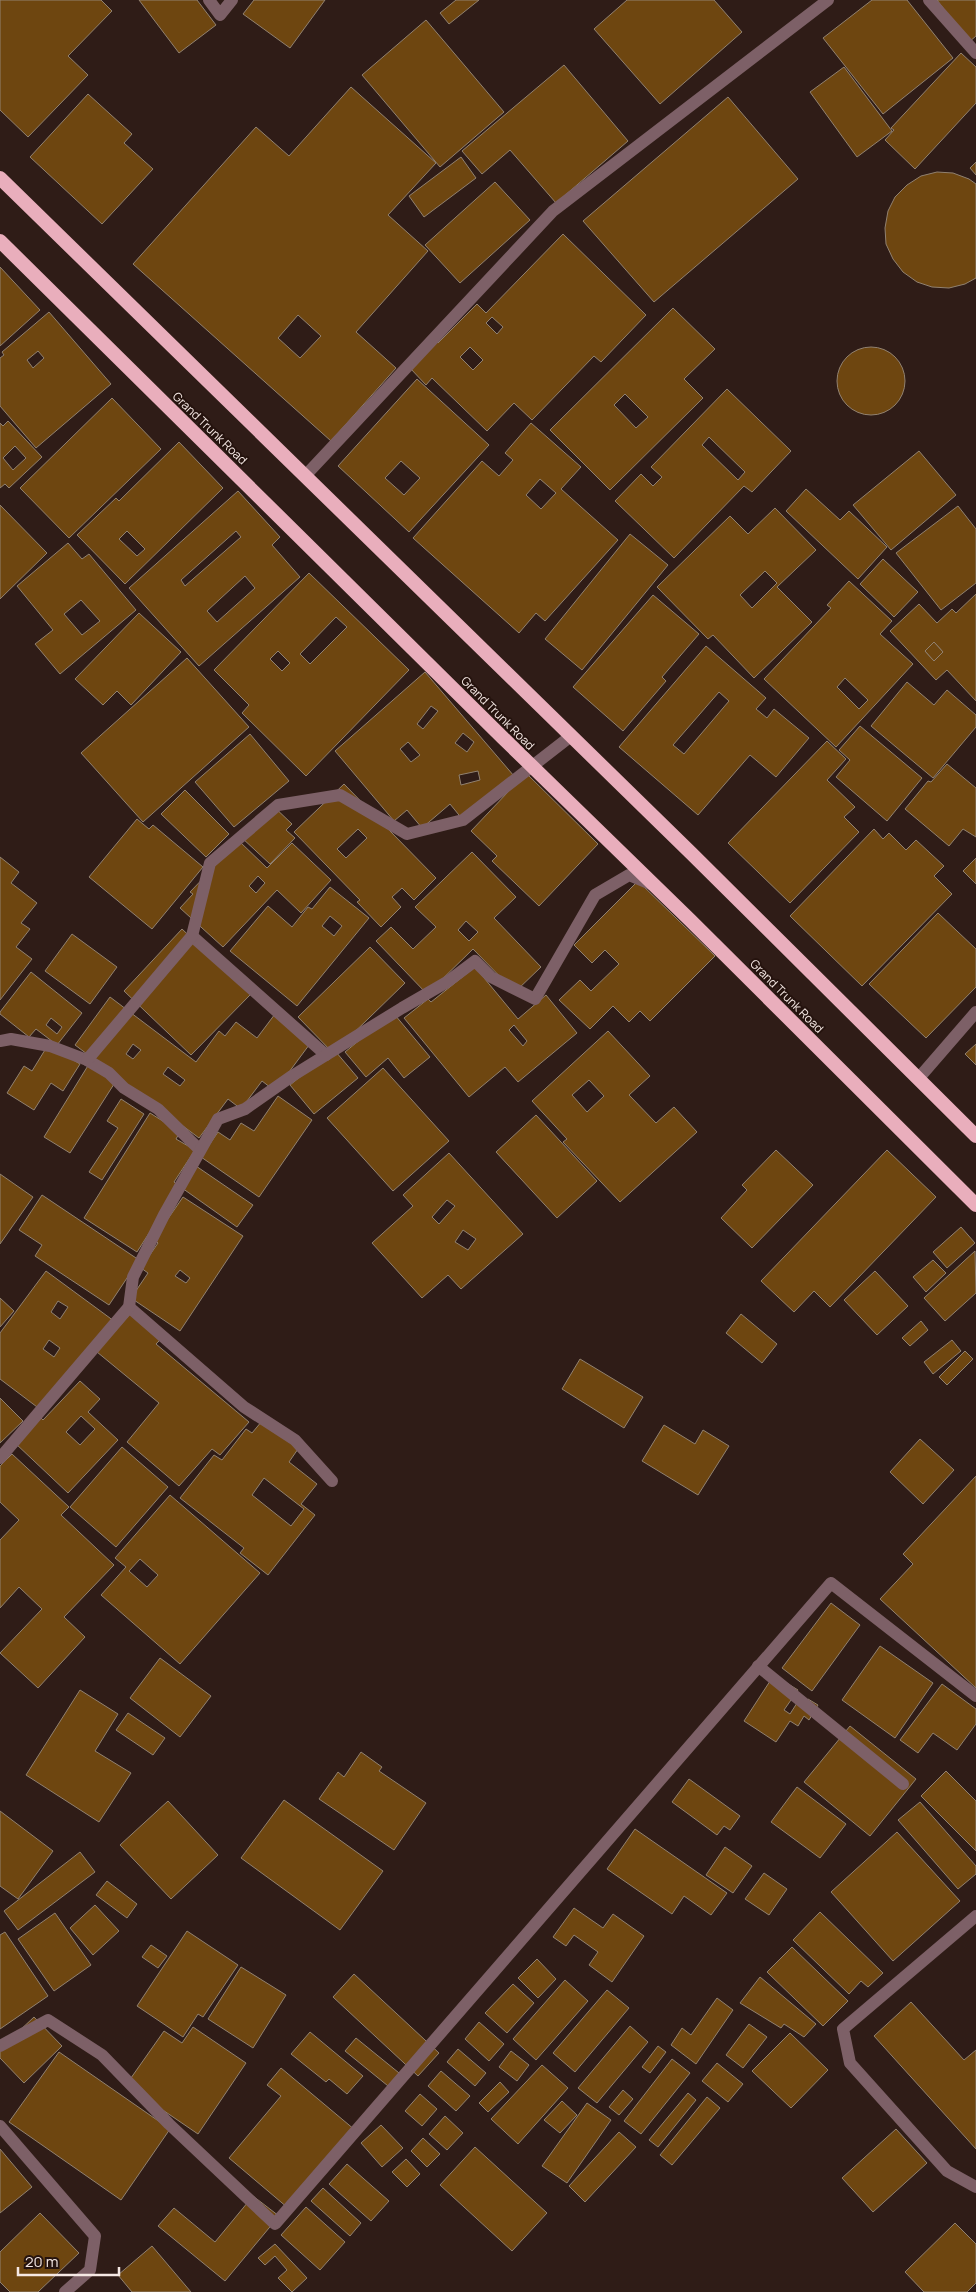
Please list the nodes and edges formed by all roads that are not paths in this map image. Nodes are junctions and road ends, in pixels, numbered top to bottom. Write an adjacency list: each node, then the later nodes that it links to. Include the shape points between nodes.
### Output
1 (209, 0): 2 (street, via 220,15)
2 (232, 0)
3 (828, 0): 8 (street, via 554,211)
4 (929, 0): 5 (street)
5 (976, 53)
6 (0, 178): 8 (highway)
7 (0, 241): 10 (highway, Grand Trunk Road)
8 (305, 476): 9 (highway)
9 (571, 736): 10 (street); 17 (highway)
10 (532, 766): 11 (highway, Grand Trunk Road); 12 (street, via 463,820 407,834 340,795 278,805 210,862)
11 (656, 886): 15 (street, via 629,876 595,896 535,999 491,977 475,961 447,982); 20 (highway, Grand Trunk Road)
12 (192, 936): 15 (street); 16 (street)
13 (976, 1012): 17 (street)
14 (0, 1041): 16 (street, via 11,1039 50,1046)
15 (326, 1055): 19 (street, via 246,1109 218,1119)
16 (87, 1060): 19 (street, via 158,1109)
17 (918, 1078): 18 (highway)
18 (976, 1136)
19 (199, 1149): 21 (street, via 133,1277)
20 (976, 1205)
21 (129, 1307): 22 (street); 23 (street, via 244,1408 295,1440)
22 (0, 1458)
23 (332, 1481)
24 (758, 1666): 25 (street, via 831,1583); 26 (street); 28 (street, via 274,2224 102,2055 64,2030 48,2020)
25 (976, 1696)
26 (902, 1784)
27 (976, 1916): 30 (street, via 843,2029 850,2063 947,2171)
28 (0, 2046)
29 (0, 2126): 31 (street, via 95,2236 90,2270)
30 (976, 2187)
31 (65, 2292)

